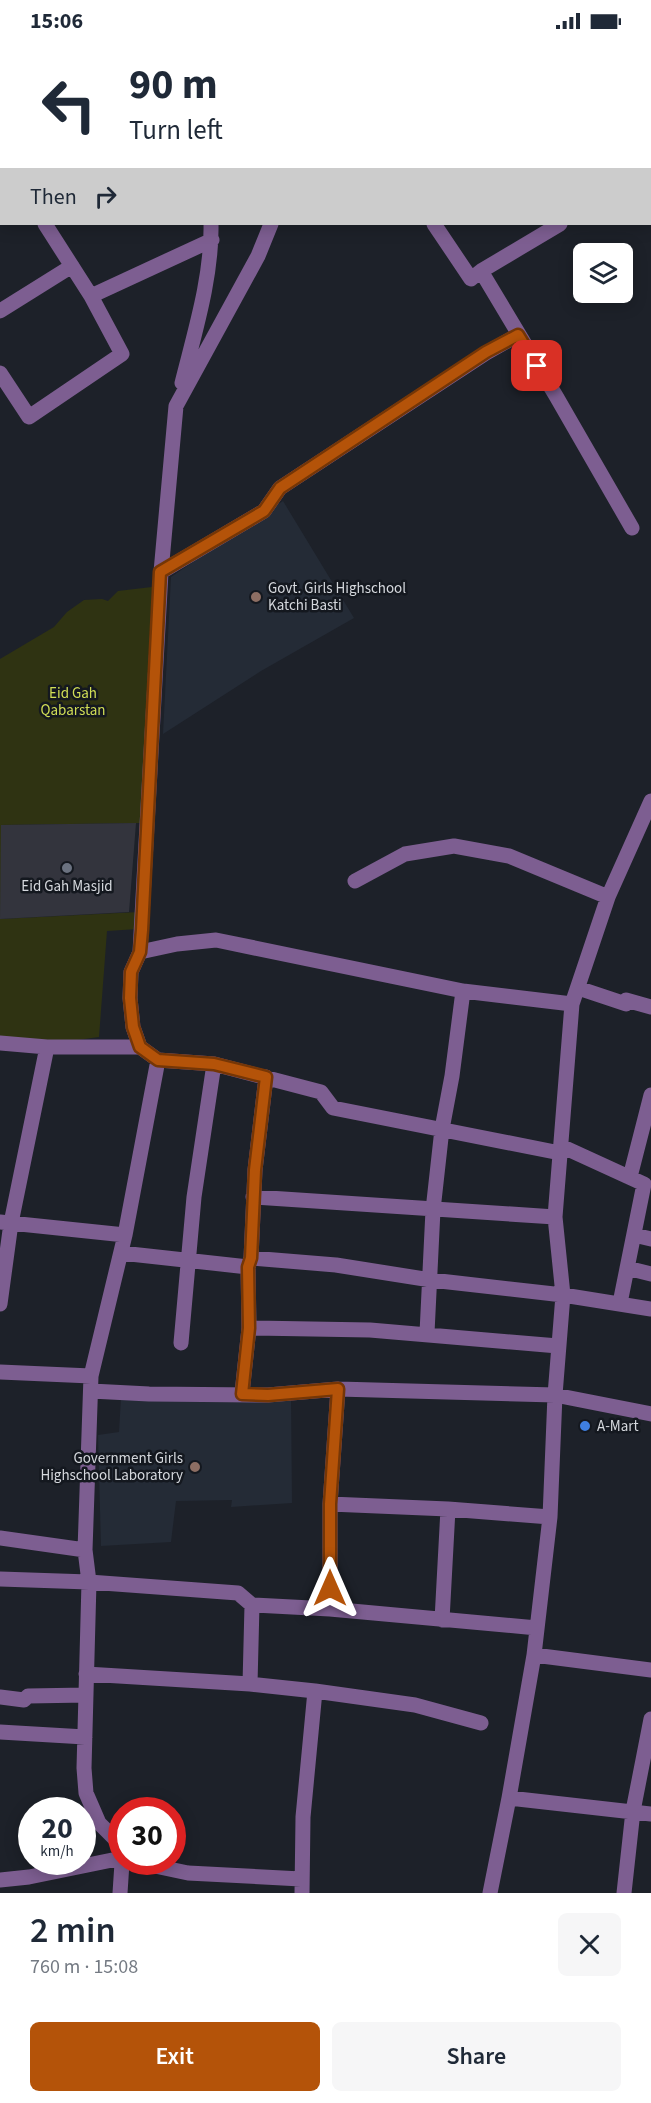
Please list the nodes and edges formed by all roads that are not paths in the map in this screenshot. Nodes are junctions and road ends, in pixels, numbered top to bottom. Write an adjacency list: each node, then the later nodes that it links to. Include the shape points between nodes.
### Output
1 (46, 225): 7 (street)
2 (212, 225): 6 (street)
3 (271, 225): 13 (street, via 258,256)
4 (435, 225): 8 (street, via 471,279)
5 (558, 225): 8 (street)
6 (212, 240): 9 (street); 13 (street, via 201,308)
7 (72, 266): 9 (street); 10 (street)
8 (481, 271): 11 (street)
9 (92, 296): 12 (street, via 122,354 29,417)
10 (0, 310)
11 (518, 335): 14 (street); 15 (street, via 486,352 280,488 264,511)
12 (0, 373)
13 (176, 406): 15 (street)
14 (632, 528)
15 (160, 572): 19 (street)
16 (651, 801): 18 (street)
17 (355, 880): 18 (street, via 405,854 454,846 509,856)
18 (608, 897): 20 (street)
19 (140, 952): 21 (street, via 216,940); 26 (street, via 131,972 130,998)
20 (578, 988): 22 (street); 23 (street, via 626,1004 626,1000)
21 (463, 992): 22 (street); 31 (street)
22 (572, 1004): 32 (street)
23 (651, 1007)
24 (0, 1043): 25 (street)
25 (47, 1047): 26 (street); 37 (street)
26 (140, 1047): 27 (street)
27 (158, 1060): 28 (street); 38 (street)
28 (214, 1064): 29 (street); 42 (street)
29 (266, 1077): 31 (street, via 321,1092 333,1108); 34 (street)
30 (651, 1095): 33 (street)
31 (442, 1129): 32 (street); 35 (street)
32 (561, 1150): 33 (street); 36 (street)
33 (642, 1183): 39 (street)
34 (253, 1197): 35 (street); 43 (street)
35 (433, 1210): 36 (street); 46 (street)
36 (555, 1217): 47 (street)
37 (5, 1223): 38 (street); 49 (street)
38 (125, 1235): 41 (street)
39 (634, 1235): 40 (street); 44 (street)
40 (651, 1239)
41 (121, 1253): 42 (street); 56 (street)
42 (188, 1262): 43 (street); 53 (street)
43 (250, 1262): 46 (street, via 336,1265); 51 (street)
44 (627, 1268): 45 (street); 48 (street)
45 (651, 1274)
46 (431, 1280): 47 (street); 52 (street)
47 (563, 1295): 48 (street); 54 (street)
48 (620, 1303): 50 (street)
49 (0, 1304)
50 (651, 1309)
51 (249, 1328): 52 (street); 58 (street)
52 (427, 1333): 54 (street)
53 (181, 1343)
54 (558, 1346): 59 (street)
55 (0, 1372): 56 (street)
56 (91, 1384): 58 (street, via 149,1394); 65 (street)
57 (338, 1389): 58 (street); 59 (street); 61 (street)
58 (242, 1394)
59 (555, 1395): 60 (street); 63 (street)
60 (651, 1414)
61 (330, 1504): 62 (street); 69 (street)
62 (448, 1509): 63 (street); 70 (street)
63 (550, 1517): 71 (street)
64 (0, 1538): 65 (street)
65 (85, 1550): 67 (street)
66 (0, 1579): 67 (street)
67 (89, 1582): 68 (street, via 238,1593); 74 (street)
68 (252, 1605): 69 (street); 75 (street)
69 (330, 1609): 70 (street)
70 (442, 1620): 71 (street)
71 (537, 1628): 72 (street)
72 (534, 1655): 73 (street); 83 (street)
73 (651, 1670)
74 (86, 1674): 75 (street); 77 (street)
75 (250, 1684): 76 (street)
76 (315, 1691): 80 (street, via 415,1705); 91 (street, via 303,1816)
77 (86, 1695): 78 (street, via 28,1696 24,1700); 82 (street)
78 (0, 1697)
79 (651, 1719): 84 (street)
80 (481, 1723)
81 (0, 1732): 82 (street)
82 (85, 1737): 86 (street, via 86,1793 99,1823)
83 (509, 1798): 84 (street); 93 (street)
84 (633, 1811): 85 (street); 94 (street)
85 (651, 1814)
86 (108, 1832)
87 (108, 1860): 90 (street)
88 (186, 1873): 91 (street)
89 (122, 1875): 92 (street)
90 (0, 1880)
91 (301, 1886)
92 (120, 1893)
93 (490, 1893)
94 (624, 1893)

